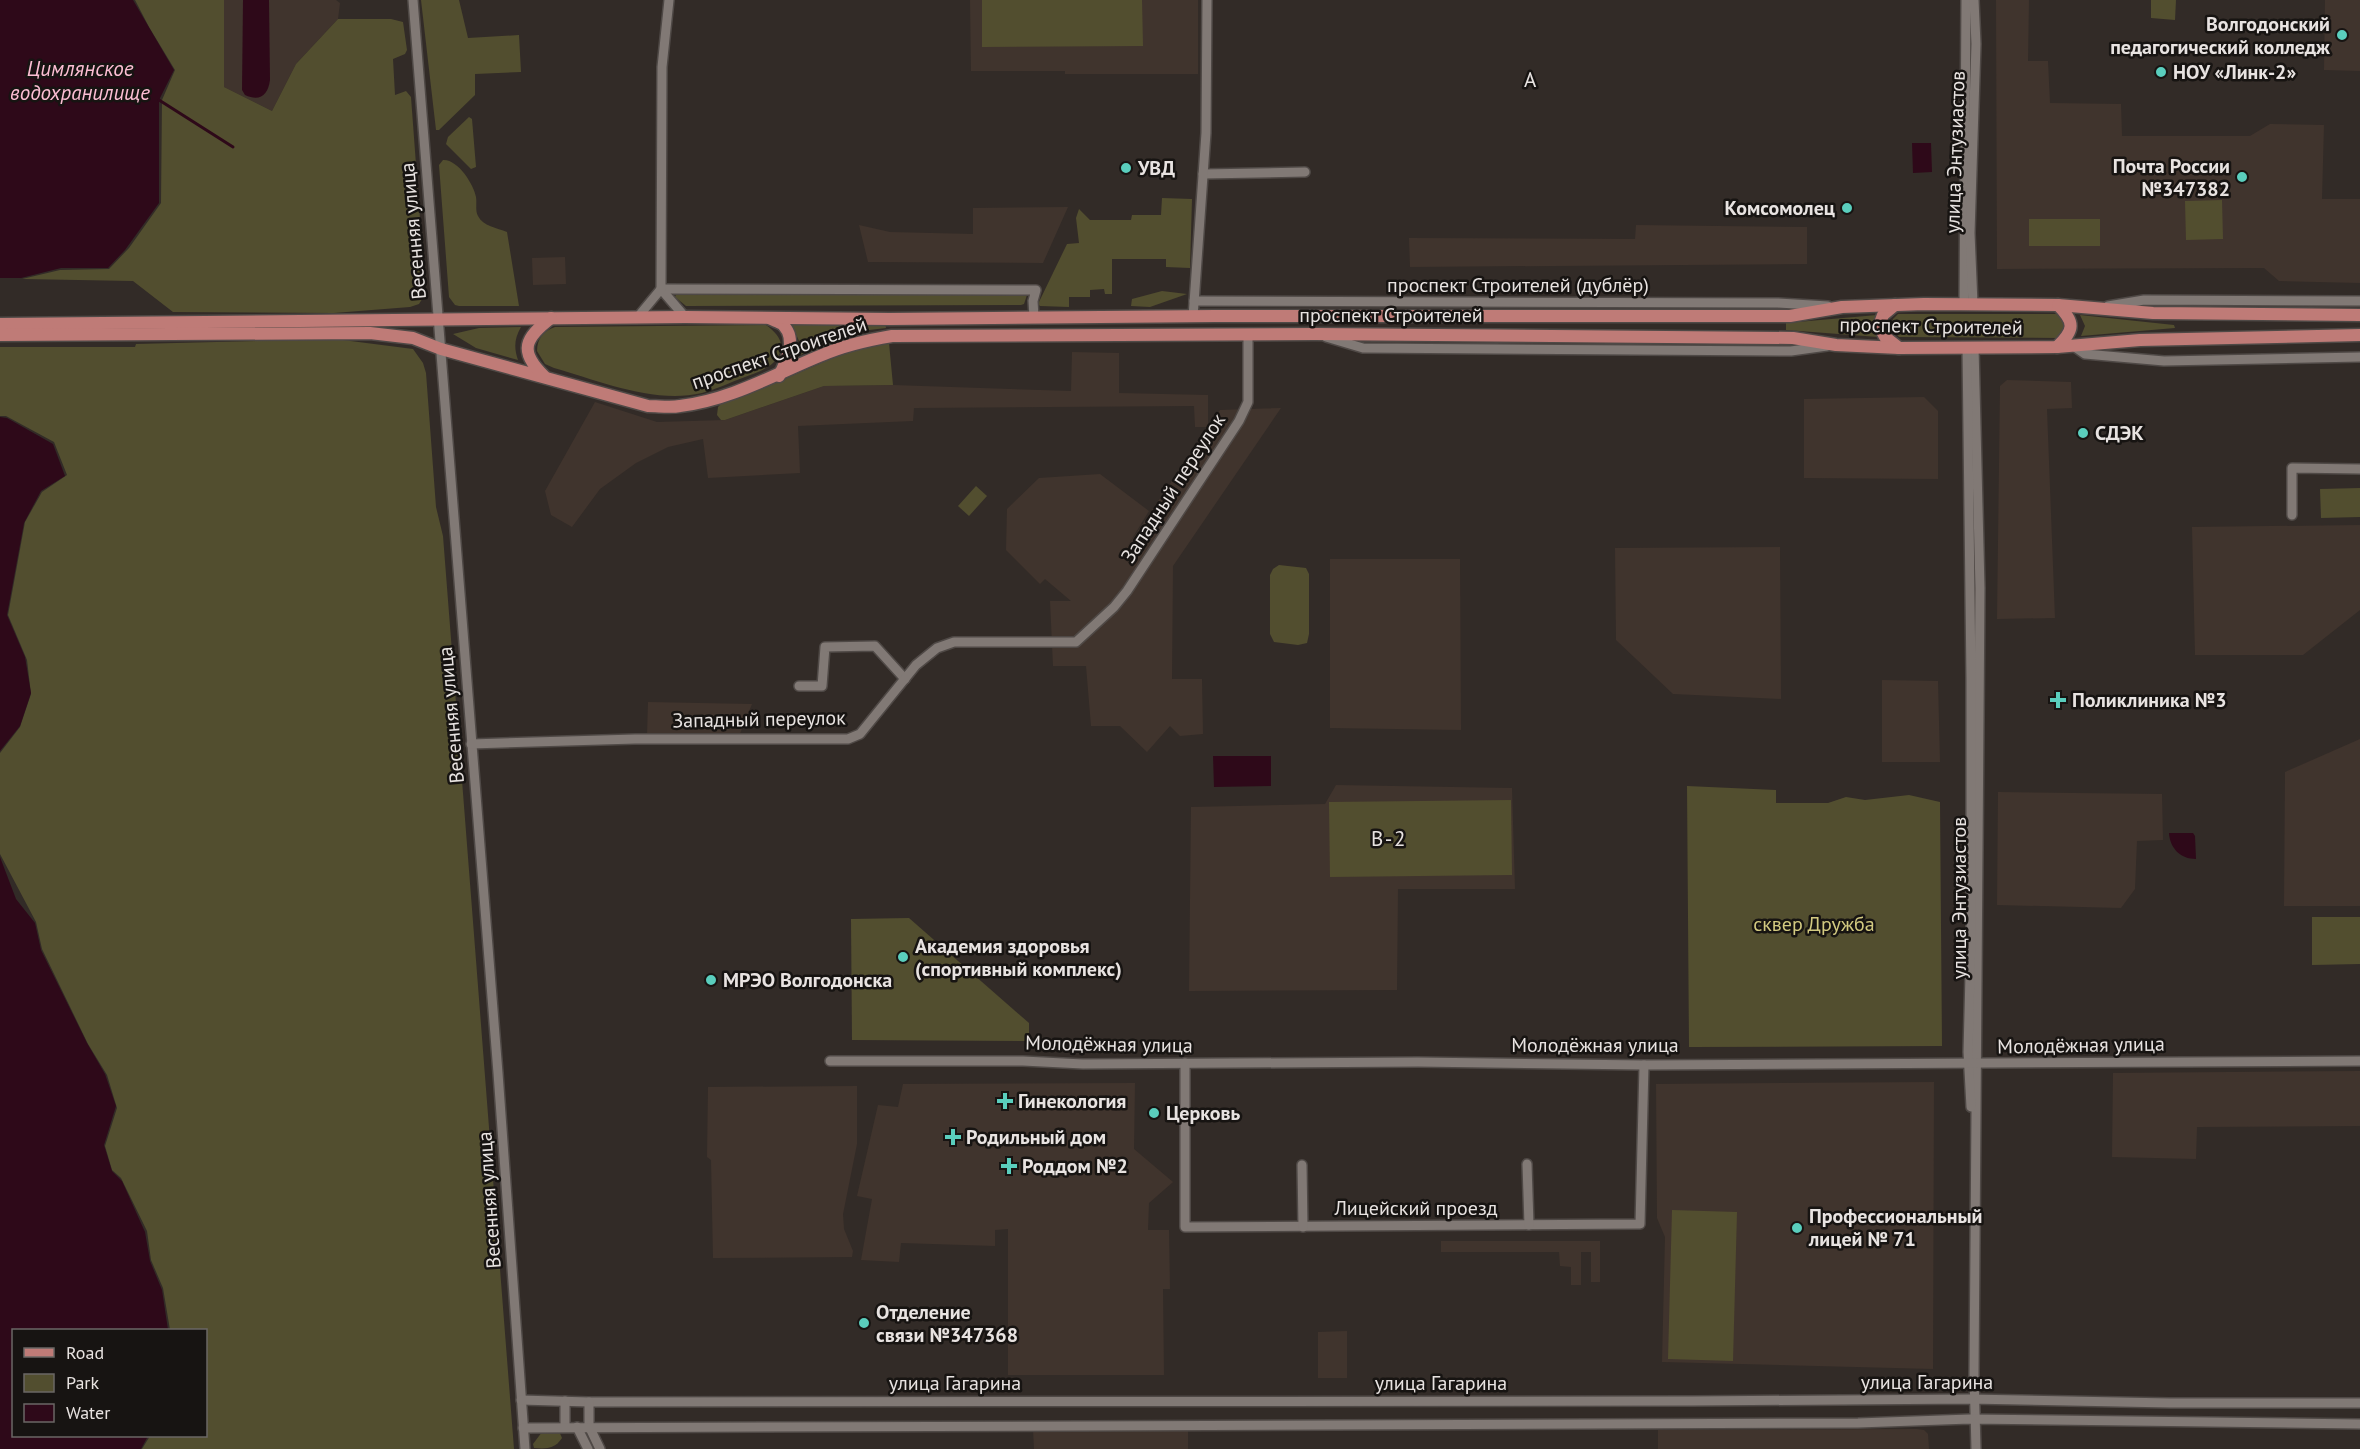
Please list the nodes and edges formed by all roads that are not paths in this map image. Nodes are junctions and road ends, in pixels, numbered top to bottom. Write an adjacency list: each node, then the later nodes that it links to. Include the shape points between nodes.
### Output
1 (413, 0): 23 (street, Весенняя улица)
2 (669, 0): 8 (street, via 662,67)
3 (1207, 0): 7 (street)
4 (1966, 0): 11 (street)
5 (1974, 0): 11 (street, улица Энтузиастов)
6 (1305, 172): 7 (street)
7 (1203, 174): 10 (street)
8 (661, 289): 17 (street); 19 (street, via 1036,290); 22 (street)
9 (2360, 301): 14 (street, via 2144,300)
10 (1194, 302): 15 (street, проспект Строителей (дублёр), via 1778,303); 20 (street)
11 (1968, 304): 12 (main road, проспект Строителей); 13 (main road, проспект Строителей)
12 (1895, 305): 15 (main road, проспект Строителей); 30 (main road, via 1883,315 1879,326 1884,337)
13 (2058, 305): 14 (main road, проспект Строителей); 29 (main road, via 2069,317 2071,327 2069,336)
14 (2100, 307): 16 (main road, проспект Строителей, via 2153,313)
15 (1842, 308): 20 (main road, проспект Строителей, via 1790,316)
16 (2360, 315)
17 (685, 317): 18 (main road, проспект Строителей); 22 (main road, проспект Строителей)
18 (768, 317): 19 (main road, проспект Строителей); 34 (main road, via 784,326 790,339 788,358)
19 (1034, 317): 20 (main road, проспект Строителей)
20 (1193, 317)
21 (551, 318): 22 (main road, проспект Строителей); 23 (main road, проспект Строителей); 35 (main road, via 530,336 527,347 534,365)
22 (637, 318)
23 (438, 320): 24 (main road, проспект Строителей); 32 (street, Весенняя улица)
24 (0, 324)
25 (0, 335): 32 (main road, проспект Строителей, via 370,333 413,338)
26 (1248, 335): 30 (main road, проспект Строителей, via 1793,338); 34 (main road, проспект Строителей, via 892,336 840,348); 38 (street, Западный переулок, via 1248,402 1239,421 1114,607 1076,642 954,642 937,648)
27 (2360, 335): 28 (main road, проспект Строителей)
28 (2072, 345): 29 (main road, проспект Строителей); 33 (street, via 2085,354 2164,361)
29 (2057, 347): 31 (main road, проспект Строителей)
30 (1899, 348): 31 (main road, проспект Строителей)
31 (1971, 348): 44 (street, via 1980,588)
32 (441, 349): 35 (main road, проспект Строителей); 40 (street, Весенняя улица)
33 (2360, 357)
34 (779, 376): 35 (main road, проспект Строителей, via 679,407 648,406)
35 (546, 377)
36 (2360, 469): 37 (street, via 2292,468)
37 (2292, 515)
38 (905, 678): 39 (street, via 875,646 825,646 822,686); 40 (street, Западный переулок, via 860,734 848,739)
39 (800, 687)
40 (471, 744): 51 (street, Весенняя улица)
41 (830, 1061): 43 (street, Молодёжная улица)
42 (2360, 1061): 44 (street, Молодёжная улица)
43 (1185, 1063): 45 (street, Молодёжная улица); 49 (street, Лицейский проезд, via 1185,1227)
44 (1973, 1064): 45 (street, Молодёжная улица); 50 (street)
45 (1644, 1065): 48 (street, Лицейский проезд, via 1641,1224)
46 (1527, 1164): 48 (street)
47 (1302, 1165): 49 (street)
48 (1529, 1225): 49 (street, Лицейский проезд)
49 (1303, 1227)
50 (1973, 1399): 53 (street, улица Гагарина); 54 (street, улица Гагарина); 57 (street)
51 (521, 1400): 52 (street, улица Гагарина); 64 (street, Весенняя улица)
52 (565, 1401): 53 (street, улица Гагарина); 61 (street)
53 (589, 1402): 63 (street)
54 (2247, 1403): 55 (street, улица Гагарина); 58 (street)
55 (2273, 1403): 56 (street, улица Гагарина); 59 (street)
56 (2360, 1403)
57 (1973, 1419): 58 (street, улица Гагарина); 63 (street, улица Гагарина, via 1858,1423); 68 (street); 69 (street)
58 (2248, 1422): 59 (street, улица Гагарина)
59 (2273, 1423): 60 (street, улица Гагарина)
60 (2360, 1424)
61 (565, 1426): 62 (street, улица Гагарина); 64 (street, улица Гагарина)
62 (577, 1426): 63 (street, улица Гагарина); 66 (street)
63 (589, 1426): 67 (street)
64 (523, 1428): 65 (street, Весенняя улица)
65 (525, 1449)
66 (588, 1449)
67 (600, 1449)
68 (1969, 1449)
69 (1976, 1449)

